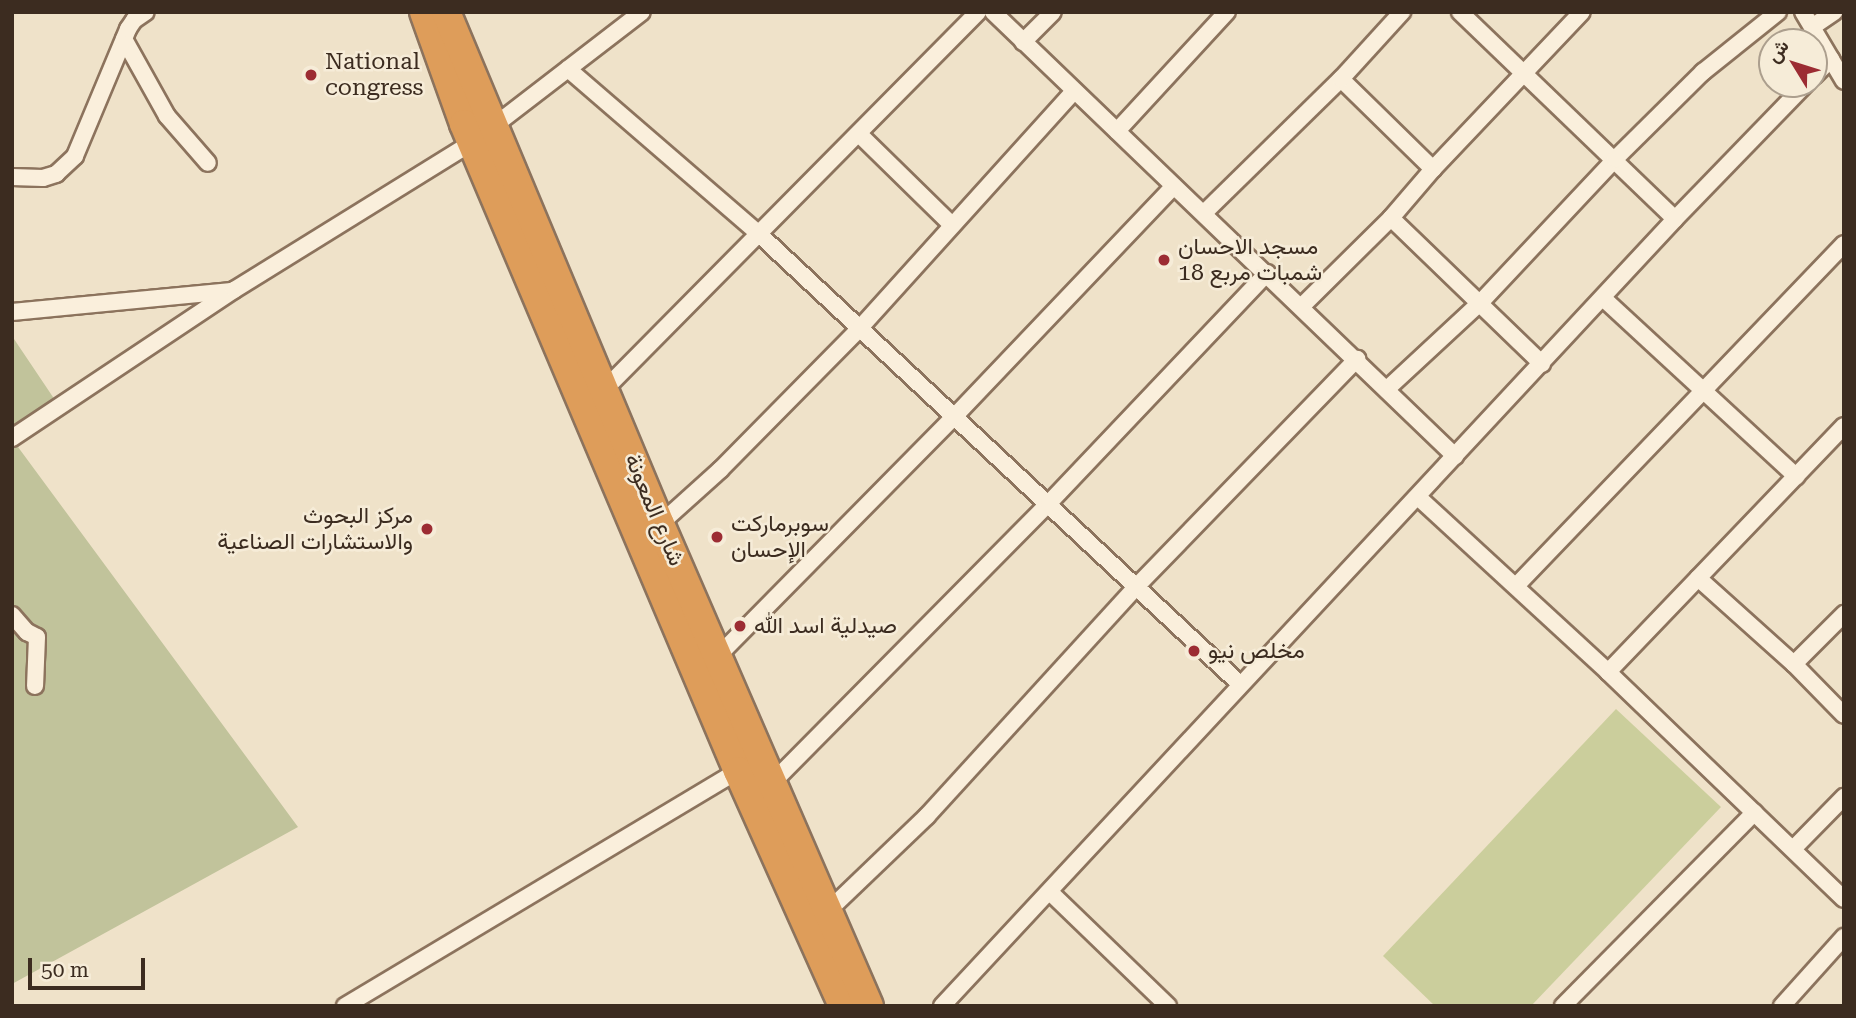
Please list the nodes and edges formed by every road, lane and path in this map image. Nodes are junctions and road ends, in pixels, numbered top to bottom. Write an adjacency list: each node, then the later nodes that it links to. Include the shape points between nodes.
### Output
1 (146, 12): 16 (street, via 134,20)
2 (424, 12): 27 (highway, شارع المعونة)
3 (446, 12): 27 (highway, شارع المعونة)
4 (642, 12): 20 (street)
5 (978, 12): 28 (street)
6 (993, 12): 17 (street)
7 (1053, 12): 17 (street)
8 (1227, 12): 26 (street)
9 (1402, 12): 22 (street)
10 (1460, 12): 21 (street)
11 (1582, 12): 21 (street)
12 (1778, 12): 29 (street, via 1703,72)
13 (1803, 12): 15 (street)
14 (1834, 12): 15 (street)
15 (1812, 27): 18 (street)
16 (124, 39): 30 (street, via 167,116); 32 (street, via 75,156 56,174)
17 (1023, 42): 24 (street)
18 (1831, 59): 19 (street); 23 (street)
19 (1828, 62)
20 (568, 69): 27 (street); 38 (street)
21 (1523, 72): 29 (street); 31 (street)
22 (1341, 79): 31 (street); 34 (street)
23 (1844, 81)
24 (1074, 91): 26 (street); 37 (street)
25 (1792, 98): 36 (street)
26 (1116, 131): 33 (street)
27 (483, 134): 41 (street); 50 (highway, شارع المعونة); 71 (highway, شارع المعونة)
28 (860, 135): 37 (street); 38 (street)
29 (1615, 159): 36 (street); 43 (street)
30 (208, 163)
31 (1433, 169): 35 (street)
32 (12, 177)
33 (1174, 186): 34 (street); 52 (street)
34 (1204, 213): 40 (street)
35 (1391, 218): 43 (street); 44 (street)
36 (1675, 219): 42 (street)
37 (952, 225): 46 (street)
38 (760, 235): 46 (street); 50 (street)
39 (1844, 244): 51 (street)
40 (1267, 273): 44 (street); 58 (street)
41 (234, 290): 45 (street); 54 (street)
42 (1603, 298): 48 (street); 51 (street)
43 (1480, 303): 48 (street); 49 (street)
44 (1302, 306): 47 (street)
45 (12, 312)
46 (859, 329): 52 (street); 59 (street)
47 (1357, 359): 49 (street); 62 (street)
48 (1542, 364): 55 (street)
49 (1387, 390): 55 (street)
50 (603, 391): 59 (highway, شارع المعونة)
51 (1702, 392): 56 (street); 61 (street)
52 (953, 418): 58 (street); 65 (street)
53 (1844, 426): 56 (street)
54 (12, 438)
55 (1455, 456): 57 (street)
56 (1796, 476): 60 (street)
57 (1418, 497): 61 (street); 68 (street)
58 (1049, 503): 62 (street); 72 (street)
59 (660, 524): 65 (highway, شارع المعونة)
60 (1698, 578): 66 (street); 67 (street)
61 (1516, 586): 67 (street)
62 (1136, 587): 68 (street); 78 (street, via 927,816)
63 (1844, 614): 66 (street)
64 (12, 615): 69 (street, via 37,637)
65 (717, 657): 72 (highway, شارع المعونة)
66 (1794, 664): 70 (street)
67 (1608, 672): 74 (street)
68 (1240, 684): 76 (street)
69 (35, 686)
70 (1844, 715)
71 (738, 771): 80 (street); 81 (highway, شارع المعونة)
72 (771, 784): 78 (highway, شارع المعونة)
73 (1844, 797): 75 (street)
74 (1754, 813): 75 (street); 85 (street)
75 (1793, 849): 77 (street)
76 (1050, 891): 83 (street); 84 (street)
77 (1844, 899)
78 (828, 911): 82 (highway, شارع المعونة)
79 (1844, 937): 86 (street)
80 (345, 1006)
81 (843, 1006)
82 (869, 1006)
83 (942, 1006)
84 (1168, 1006)
85 (1563, 1006)
86 (1782, 1006)

